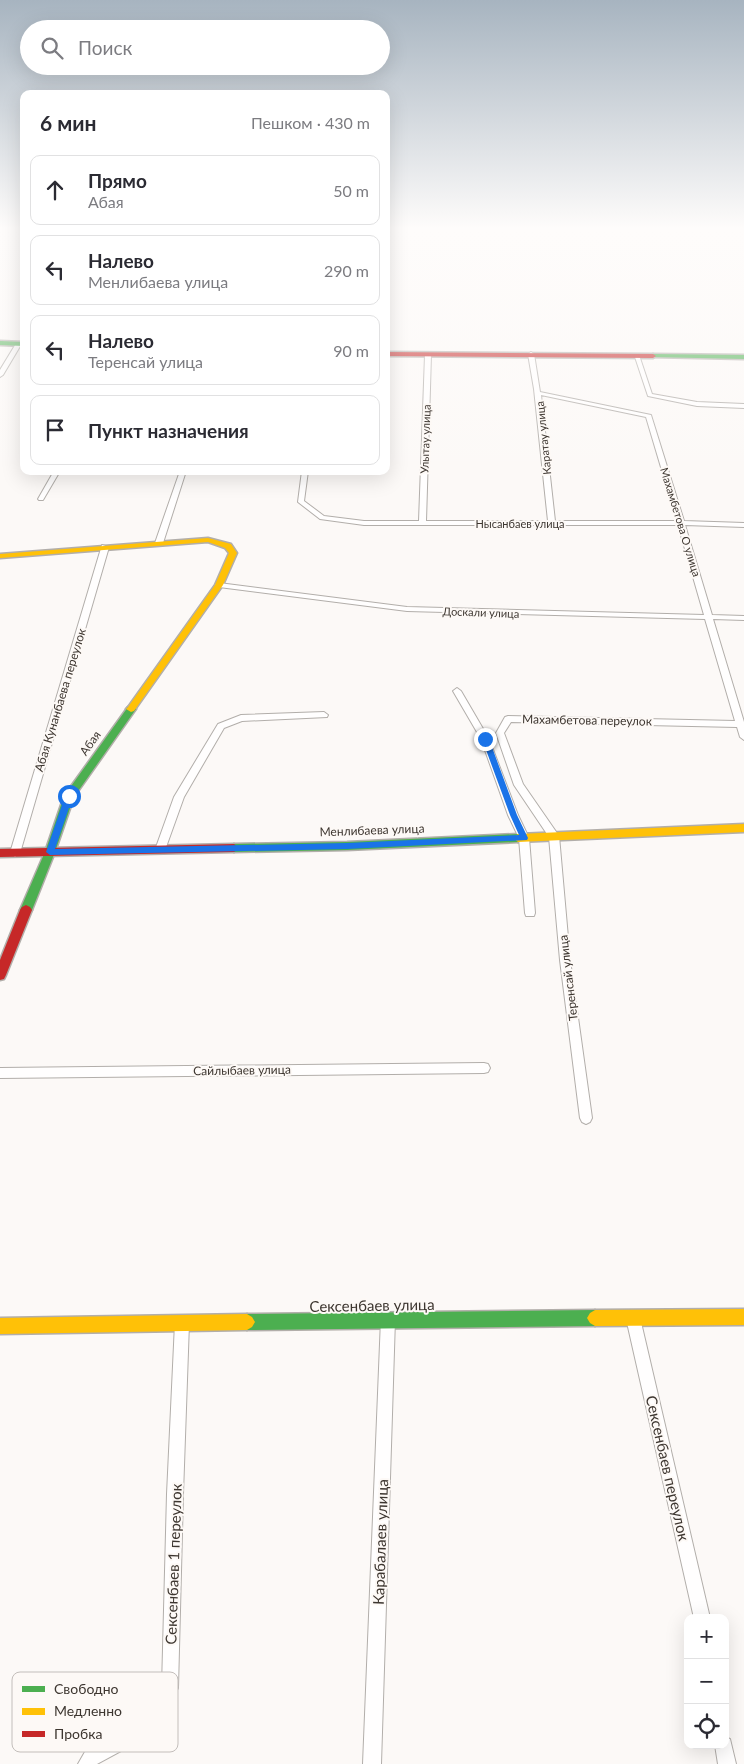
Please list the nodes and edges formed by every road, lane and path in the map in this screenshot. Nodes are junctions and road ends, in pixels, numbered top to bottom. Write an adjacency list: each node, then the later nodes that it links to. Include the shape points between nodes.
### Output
1 (0, 342): 2 (street)
2 (20, 344)
3 (20, 345): 9 (street)
4 (390, 354): 6 (street)
5 (531, 354): 6 (street); 7 (street); 10 (street, Каратау улица)
6 (428, 355): 16 (street, Улытау улица)
7 (636, 356): 8 (street); 11 (street, via 650,396 708,406)
8 (744, 357)
9 (0, 375)
10 (538, 393): 17 (street, Каратау улица); 18 (street, Махамбетова О улица, via 649,416)
11 (744, 406)
12 (54, 475): 15 (street)
13 (181, 475): 20 (street)
14 (305, 475): 16 (street, Нысанбаев улица, via 301,502 322,518 364,523)
15 (42, 499)
16 (422, 523): 17 (street, Нысанбаев улица)
17 (552, 523): 18 (street, Нысанбаев улица)
18 (682, 523): 19 (street, Нысанбаев улица); 24 (street, Махамбетова О улица)
19 (744, 525)
20 (158, 543): 21 (street); 23 (street, Абая, via 208,540 228,546 233,553 232,561)
21 (105, 547): 22 (street); 36 (street, Абая Кунанбаева переулок)
22 (0, 556)
23 (219, 585): 24 (street, Доскали улица, via 407,609); 34 (street, Абая, via 69,796)
24 (709, 618): 25 (street, Доскали улица); 28 (street, Махамбетова О улица)
25 (744, 618)
26 (457, 691): 32 (street, via 485,739)
27 (324, 715): 33 (street, via 241,718 221,726 179,797)
28 (740, 724): 29 (street, Махамбетова О улица); 31 (street, Махамбетова переулок, via 508,718 500,733 518,785)
29 (744, 737)
30 (744, 828): 31 (street, Менлибаева улица)
31 (554, 836): 32 (street, Менлибаева улица); 41 (street, Теренсай улица, via 565,960)
32 (524, 838): 33 (street, Менлибаева улица); 37 (street)
33 (160, 850): 34 (street, Менлибаева улица)
34 (50, 852): 36 (street, Менлибаева улица); 38 (street, Абая)
35 (0, 853): 36 (street, Менлибаева улица)
36 (15, 853)
37 (530, 913)
38 (0, 975)
39 (484, 1068): 40 (street, Сайлыбаев улица)
40 (0, 1073)
41 (586, 1118)
42 (744, 1317): 43 (street, Сексенбаев улица)
43 (633, 1318): 44 (street, Сексенбаев улица); 47 (street, Сексенбаев переулок)
44 (388, 1320): 45 (street, Сексенбаев улица); 52 (street, Карабалаев улица)
45 (182, 1323): 46 (street, Сексенбаев улица); 48 (street, Сексенбаев 1 переулок)
46 (0, 1326)
47 (701, 1614)
48 (170, 1672)
49 (725, 1749): 53 (street)
50 (100, 1752): 51 (street, Сексенбаев 1 переулок)
51 (87, 1764)
52 (372, 1764)
53 (727, 1764)

